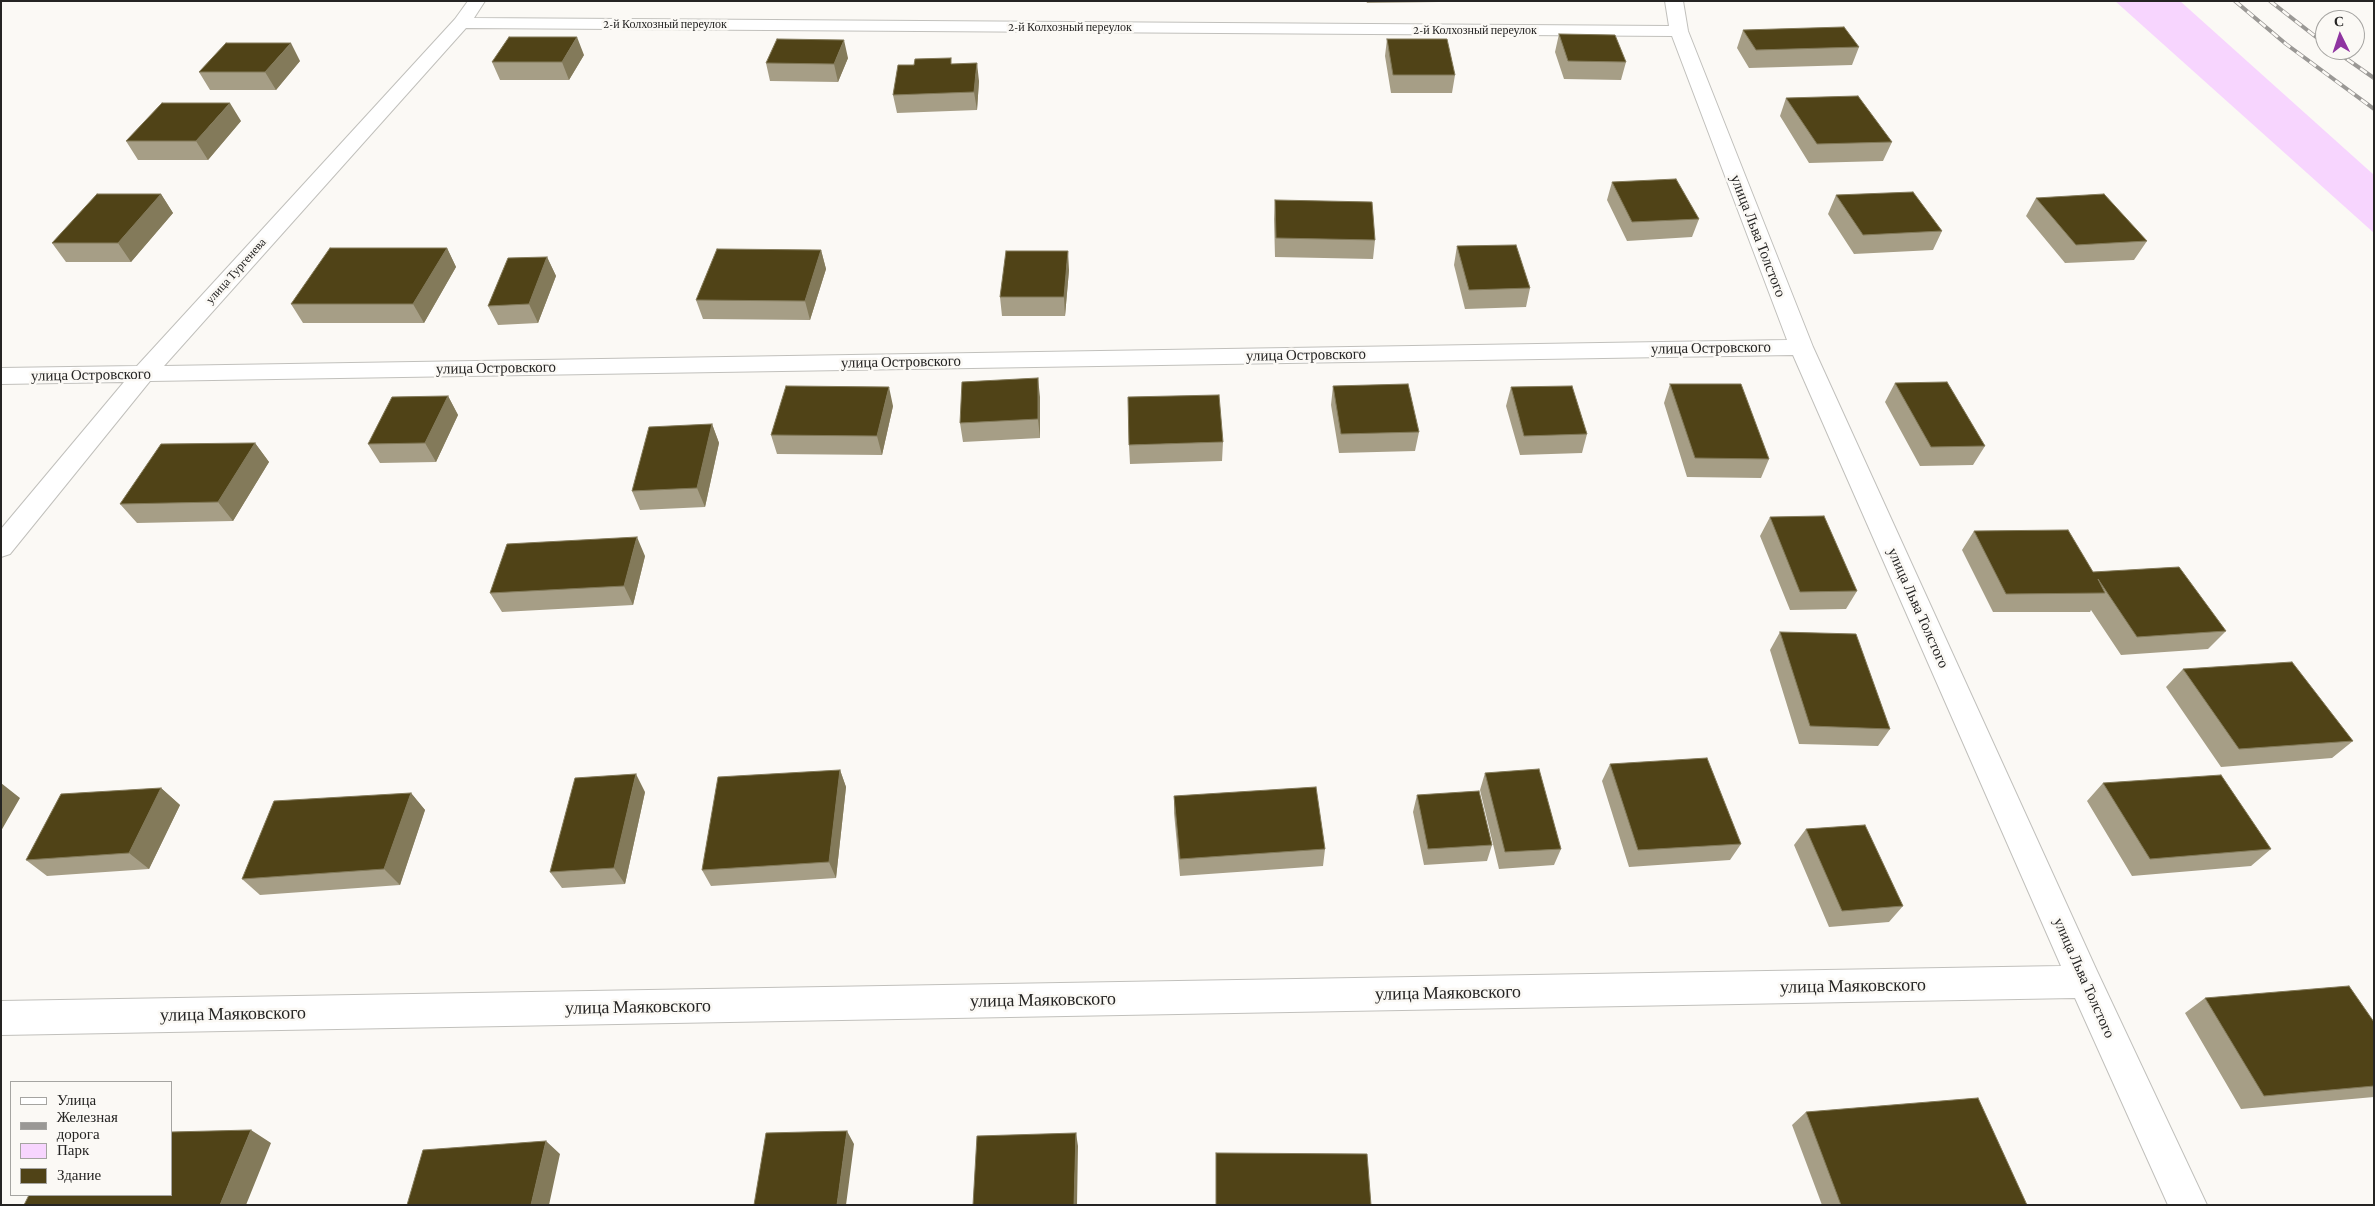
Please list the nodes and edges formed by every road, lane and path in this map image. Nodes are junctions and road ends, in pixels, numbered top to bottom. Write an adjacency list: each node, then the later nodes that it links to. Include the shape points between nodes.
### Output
1 (477, 1): 3 (street, улица Тургенева)
2 (1674, 1): 4 (street, улица Льва Толстого)
3 (461, 23): 4 (street, 2-й Колхозный переулок); 6 (street, улица Тургенева)
4 (1679, 31): 5 (street, улица Льва Толстого)
5 (1801, 347): 6 (street, улица Островского); 9 (street, улица Льва Толстого)
6 (143, 374): 7 (street, улица Островского); 8 (street, улица Тургенева)
7 (1, 376)
8 (1, 547)
9 (2085, 982): 10 (street, улица Маяковского); 11 (street, улица Льва Толстого)
10 (1, 1018)
11 (2188, 1205)

